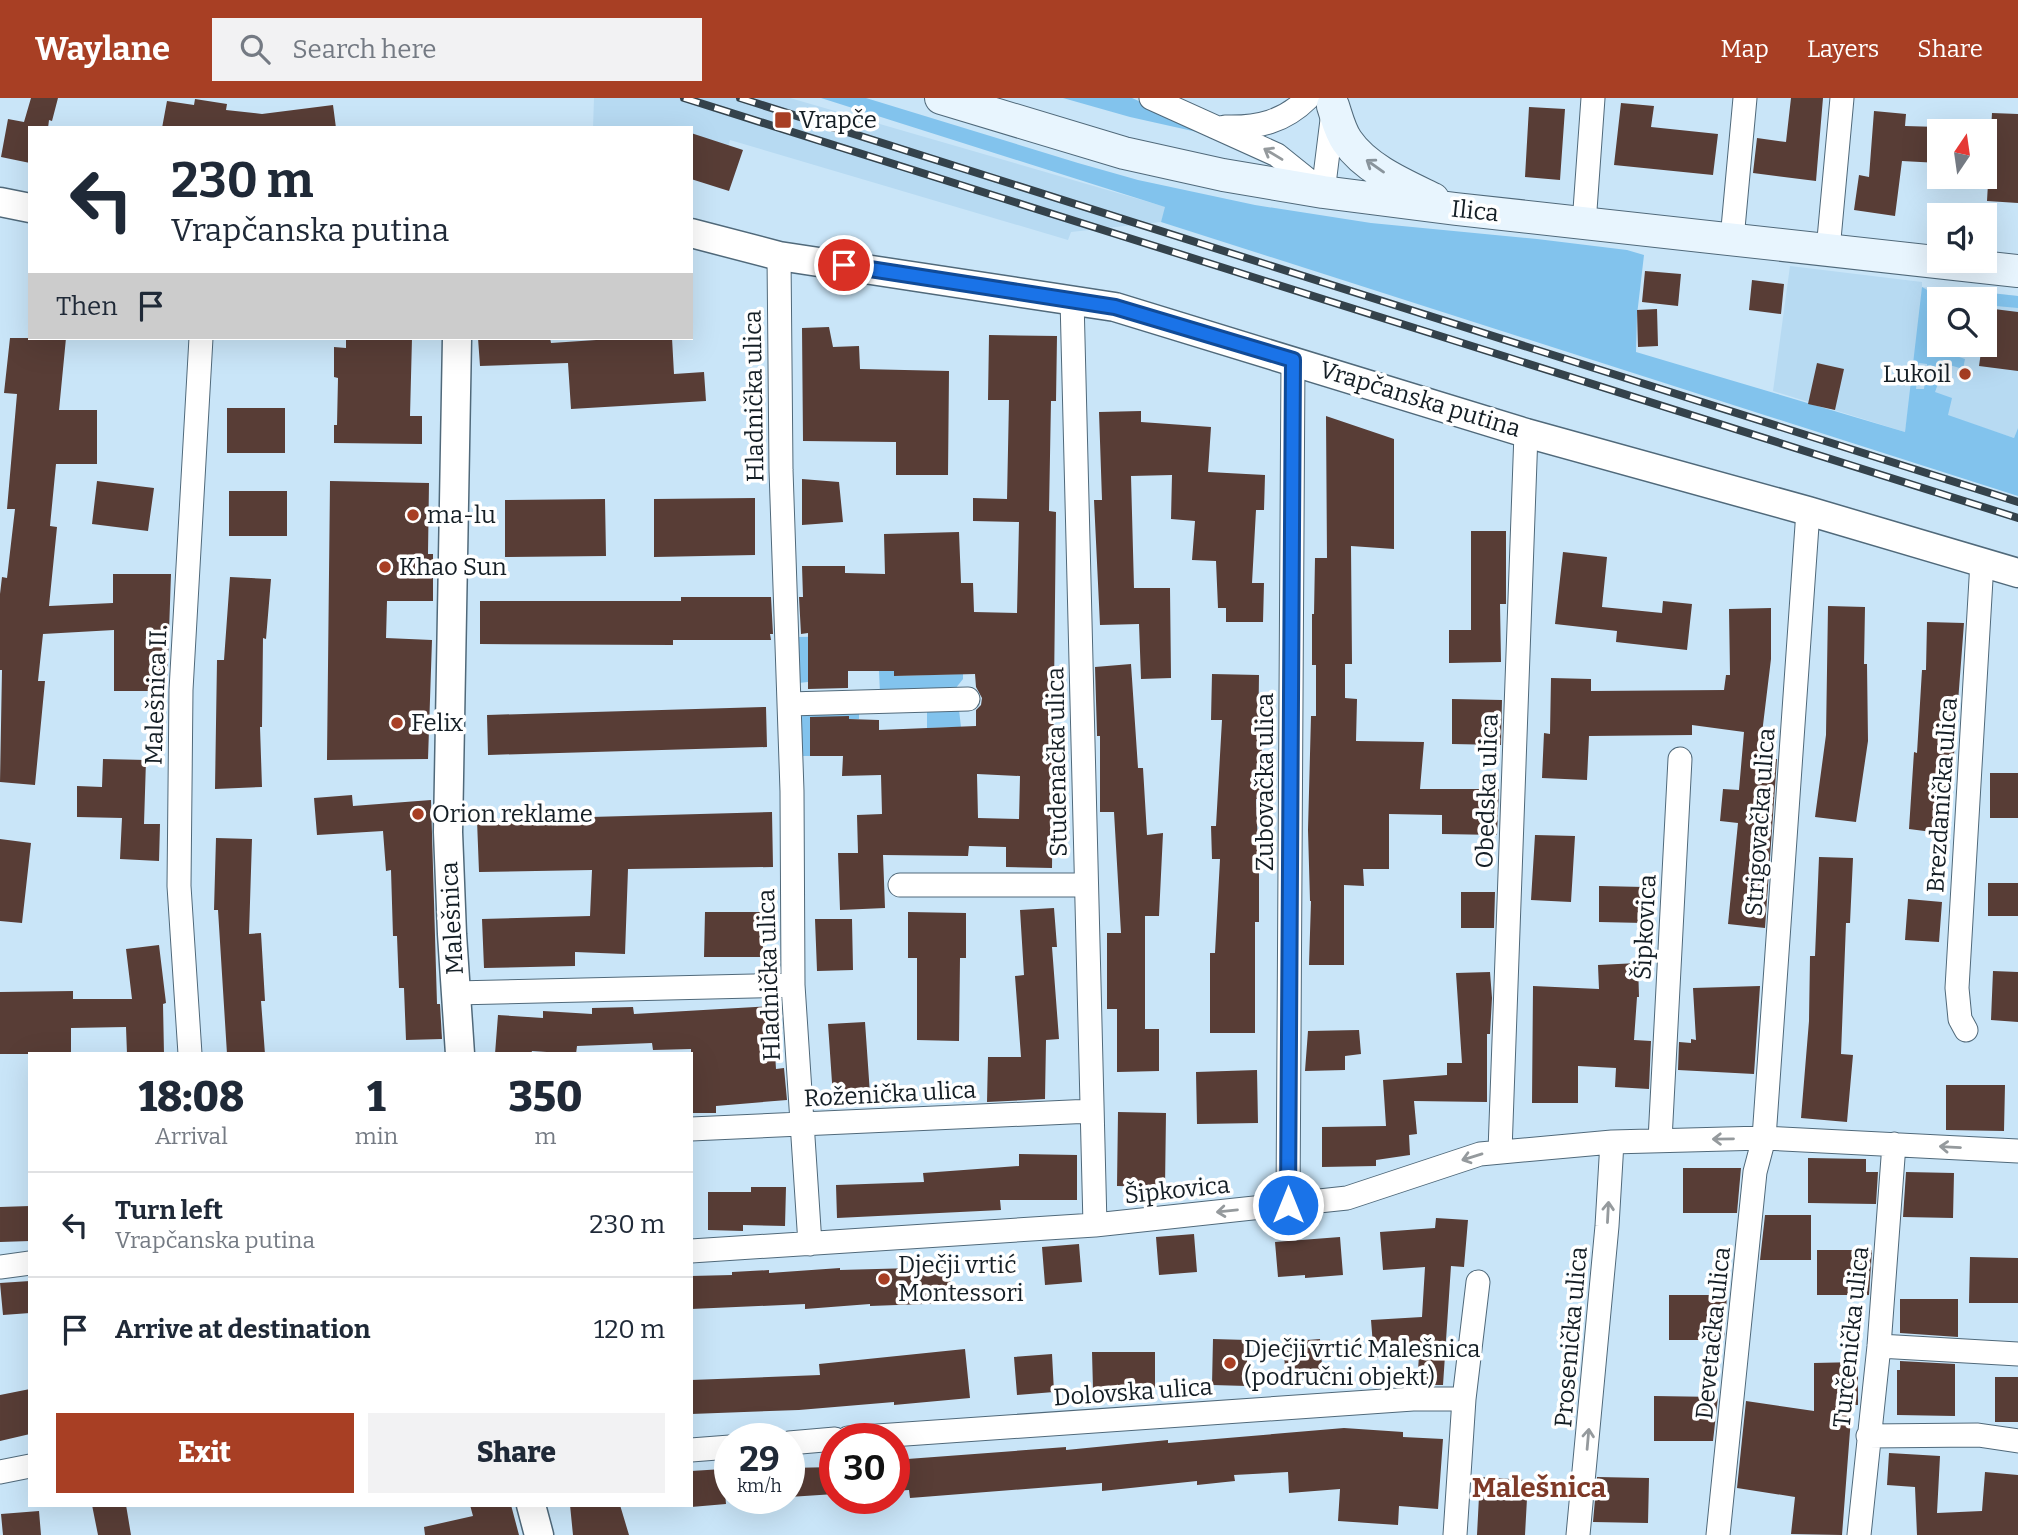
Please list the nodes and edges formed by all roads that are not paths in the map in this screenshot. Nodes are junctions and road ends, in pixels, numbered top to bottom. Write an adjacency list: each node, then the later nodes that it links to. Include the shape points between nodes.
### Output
1 (941, 98): 8 (main road, Ilica, via 1124,153)
2 (1151, 98): 7 (street)
3 (1593, 98): 12 (street)
4 (1745, 98): 14 (street)
5 (1842, 98): 15 (street)
6 (1325, 101): 7 (street, via 1274,122); 8 (street); 11 (main road, one-way to 6, via 1415,191 1362,157 1347,141)
7 (1217, 127): 8 (street, one-way to 7, via 1277,155)
8 (1322, 192): 11 (main road, Ilica)
9 (0, 201): 10 (street)
10 (28, 208)
11 (1457, 209): 12 (main road, Ilica)
12 (1584, 223): 14 (main road, Ilica)
13 (693, 234): 16 (street, Vrapčanska putina)
14 (1732, 239): 15 (main road, Ilica)
15 (1828, 250): 17 (main road, Ilica)
16 (779, 256): 18 (street, Vrapčanska putina); 27 (street, Hladnička ulica)
17 (2018, 271)
18 (1072, 299): 21 (street, Vrapčanska putina, via 1115,307); 29 (street, Studenačka ulica)
19 (201, 340): 34 (street, Malešnica II., via 181,717 179,886)
20 (457, 340): 32 (street, Malešnica, via 448,832)
21 (1293, 360): 22 (street, Vrapčanska putina); 45 (street, Zubovačka ulica)
22 (1526, 433): 23 (street, Vrapčanska putina); 43 (street, Obedska ulica)
23 (1808, 510): 24 (street, Vrapčanska putina); 39 (street, Strigovačka ulica)
24 (1982, 562): 25 (street, Vrapčanska putina); 33 (street, Brezdanička ulica, via 1956,988)
25 (2018, 573)
26 (968, 699): 27 (street)
27 (789, 704): 31 (street, Hladnička ulica)
28 (1680, 759): 40 (street, Šipkovica)
29 (1086, 884): 30 (street); 36 (street, Studenačka ulica)
30 (900, 885)
31 (793, 985): 32 (street, Malešnica); 37 (street, Hladnička ulica)
32 (455, 993): 35 (street, Malešnica)
33 (1966, 1030)
34 (190, 1052)
35 (460, 1052)
36 (1092, 1111): 37 (street, Roženička ulica); 46 (street, Studenačka ulica)
37 (801, 1125): 38 (street, Roženička ulica); 47 (street, Hladnička ulica)
38 (693, 1129)
39 (1764, 1138): 40 (street, Šipkovica, one-way to 40); 42 (street, Šipkovica); 66 (street, Devetačka ulica, via 1755,1172)
40 (1660, 1140): 41 (street, Šipkovica)
41 (1612, 1142): 43 (street, Šipkovica); 63 (street, Prosenička ulica, one-way to 41)
42 (1894, 1144): 44 (street, Šipkovica, one-way to 42); 52 (street, Turčenička ulica)
43 (1500, 1151): 45 (street, Šipkovica, one-way to 45, via 1348,1198)
44 (2018, 1151)
45 (1288, 1205): 46 (street, Šipkovica, one-way to 46)
46 (1095, 1225): 47 (street, Šipkovica)
47 (810, 1244): 48 (street, Šipkovica)
48 (693, 1251)
49 (28, 1263): 50 (street)
50 (0, 1267)
51 (1478, 1282): 54 (street)
52 (1879, 1346): 53 (street); 56 (street, Turčenička ulica)
53 (2018, 1354)
54 (1464, 1399): 55 (street, Dolovska ulica); 65 (street)
55 (910, 1434)
56 (1868, 1436): 57 (street, via 1979,1435); 67 (street, Turčenička ulica)
57 (2018, 1441)
58 (714, 1448): 59 (street)
59 (693, 1450)
60 (28, 1466): 61 (street)
61 (0, 1472)
62 (532, 1507): 64 (street)
63 (1579, 1533)
64 (539, 1535)
65 (1455, 1535)
66 (1718, 1535)
67 (1859, 1535)

